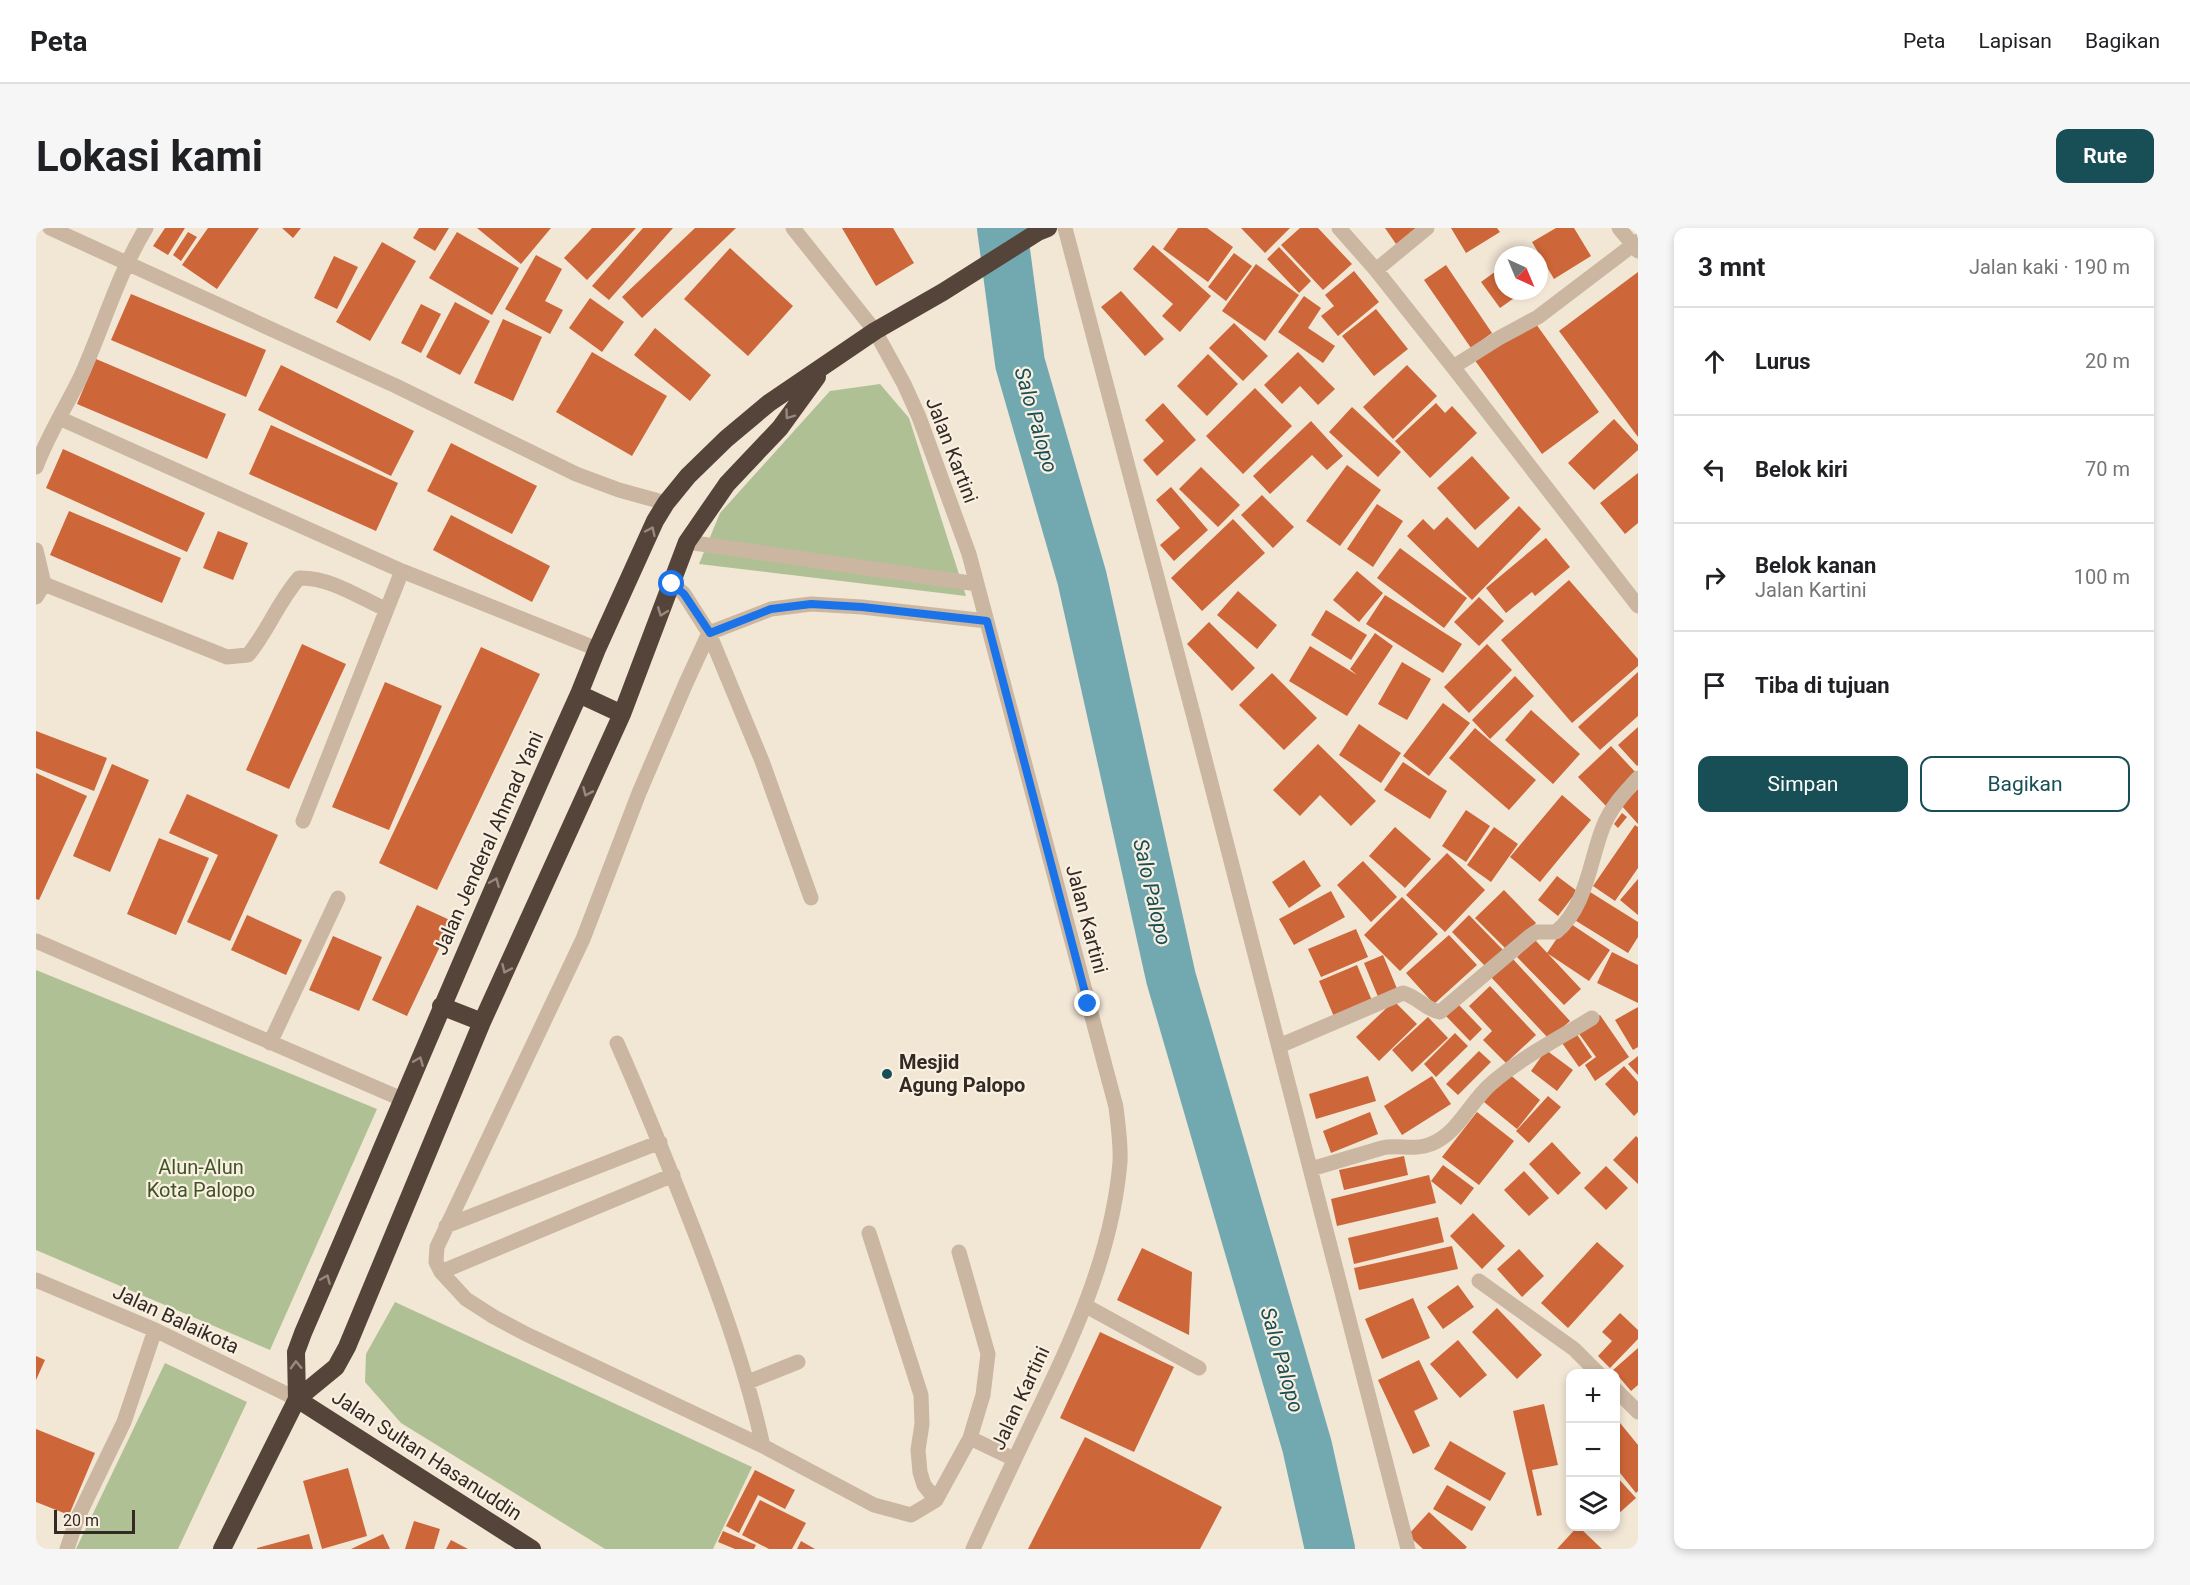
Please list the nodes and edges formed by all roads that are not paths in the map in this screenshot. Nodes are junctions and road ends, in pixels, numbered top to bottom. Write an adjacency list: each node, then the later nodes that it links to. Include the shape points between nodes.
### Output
1 (50, 228): 10 (street)
2 (146, 228): 10 (street)
3 (793, 228): 12 (street, Jalan Kartini)
4 (1065, 228): 41 (street)
5 (1339, 228): 11 (street)
6 (1427, 228): 11 (street)
7 (1619, 228): 9 (street)
8 (1043, 230): 12 (highway, Jalan Jenderal Ahmad Yani)
9 (1636, 246): 13 (street, via 1538,317)
10 (127, 264): 15 (street); 17 (street, via 396,386 576,474)
11 (1376, 270): 13 (street)
12 (875, 331): 14 (highway, Jalan Jenderal Ahmad Yani); 22 (street, Jalan Kartini, via 919,417)
13 (1454, 367): 24 (street)
14 (823, 368): 17 (highway, Jalan Jenderal Ahmad Yani, via 726,439); 18 (highway, Jalan Jenderal Ahmad Yani, one-way to 18, via 780,428 727,484)
15 (59, 418): 16 (street); 20 (street)
16 (36, 467)
17 (666, 503): 28 (highway, Jalan Jenderal Ahmad Yani, one-way to 17)
18 (687, 542): 21 (highway, Jalan Jenderal Ahmad Yani); 22 (street)
19 (36, 550): 23 (street)
20 (402, 571): 25 (street); 28 (street)
21 (672, 584): 27 (street, via 684,594); 30 (highway, Jalan Jenderal Ahmad Yani, one-way to 30)
22 (977, 584): 26 (street, Jalan Kartini)
23 (40, 591): 25 (street, via 227,657 248,654 299,578 325,582)
24 (1638, 606)
25 (386, 609): 32 (street)
26 (987, 621): 27 (street, via 811,604 771,609); 52 (street, Jalan Kartini, via 1116,1107 1120,1160 1112,1222)
27 (710, 633): 34 (street, via 762,761); 46 (street, via 639,793 583,939)
28 (597, 649): 29 (highway, Jalan Jenderal Ahmad Yani)
29 (579, 694): 30 (highway); 36 (highway, Jalan Jenderal Ahmad Yani, one-way to 29)
30 (622, 714): 38 (highway, Jalan Jenderal Ahmad Yani, one-way to 38)
31 (1638, 778): 41 (street, via 1611,811 1580,901 1556,932 1536,932 1530,936 1440,1012 1431,1011 1403,993)
32 (303, 821)
33 (338, 898): 39 (street)
34 (811, 898)
35 (36, 941): 39 (street)
36 (441, 1006): 38 (highway); 42 (highway, Jalan Jenderal Ahmad Yani, one-way to 36)
37 (1592, 1018): 44 (street, via 1518,1062 1490,1084 1461,1121 1432,1144 1414,1148 1390,1146)
38 (482, 1022): 59 (highway, Jalan Jenderal Ahmad Yani, via 347,1347 336,1367)
39 (270, 1043): 42 (street)
40 (617, 1043): 43 (street)
41 (1279, 1046): 44 (street)
42 (404, 1100): 59 (highway, Jalan Jenderal Ahmad Yani, one-way to 42, via 296,1352)
43 (660, 1142): 45 (street); 46 (street)
44 (1311, 1169): 69 (street)
45 (673, 1175): 49 (street); 57 (street)
46 (446, 1226): 49 (street, via 437,1246 436,1262)
47 (869, 1233): 64 (street, via 921,1395 920,1472)
48 (959, 1252): 61 (street, via 988,1354 983,1395)
49 (441, 1272): 62 (street, via 466,1299 518,1330)
50 (36, 1280): 53 (street, Jalan Balaikota)
51 (1479, 1281): 56 (street, via 1574,1349)
52 (1086, 1306): 55 (street); 63 (street, Jalan Kartini)
53 (155, 1330): 59 (street, Jalan Balaikota); 65 (street, via 124,1422 77,1519)
54 (798, 1362): 57 (street)
55 (1199, 1368)
56 (1594, 1369)
57 (748, 1382): 62 (street)
58 (1620, 1394): 60 (street)
59 (297, 1399): 66 (highway, Jalan Jenderal Ahmad Yani); 67 (highway, Jalan Sultan Hasanuddin)
60 (1638, 1412)
61 (970, 1438): 63 (street); 64 (street)
62 (763, 1446): 64 (street, via 874,1505 911,1515)
63 (1014, 1459): 68 (street, Jalan Kartini)
64 (936, 1500)
65 (67, 1549)
66 (222, 1549)
67 (532, 1549)
68 (973, 1549)
69 (1408, 1549)

